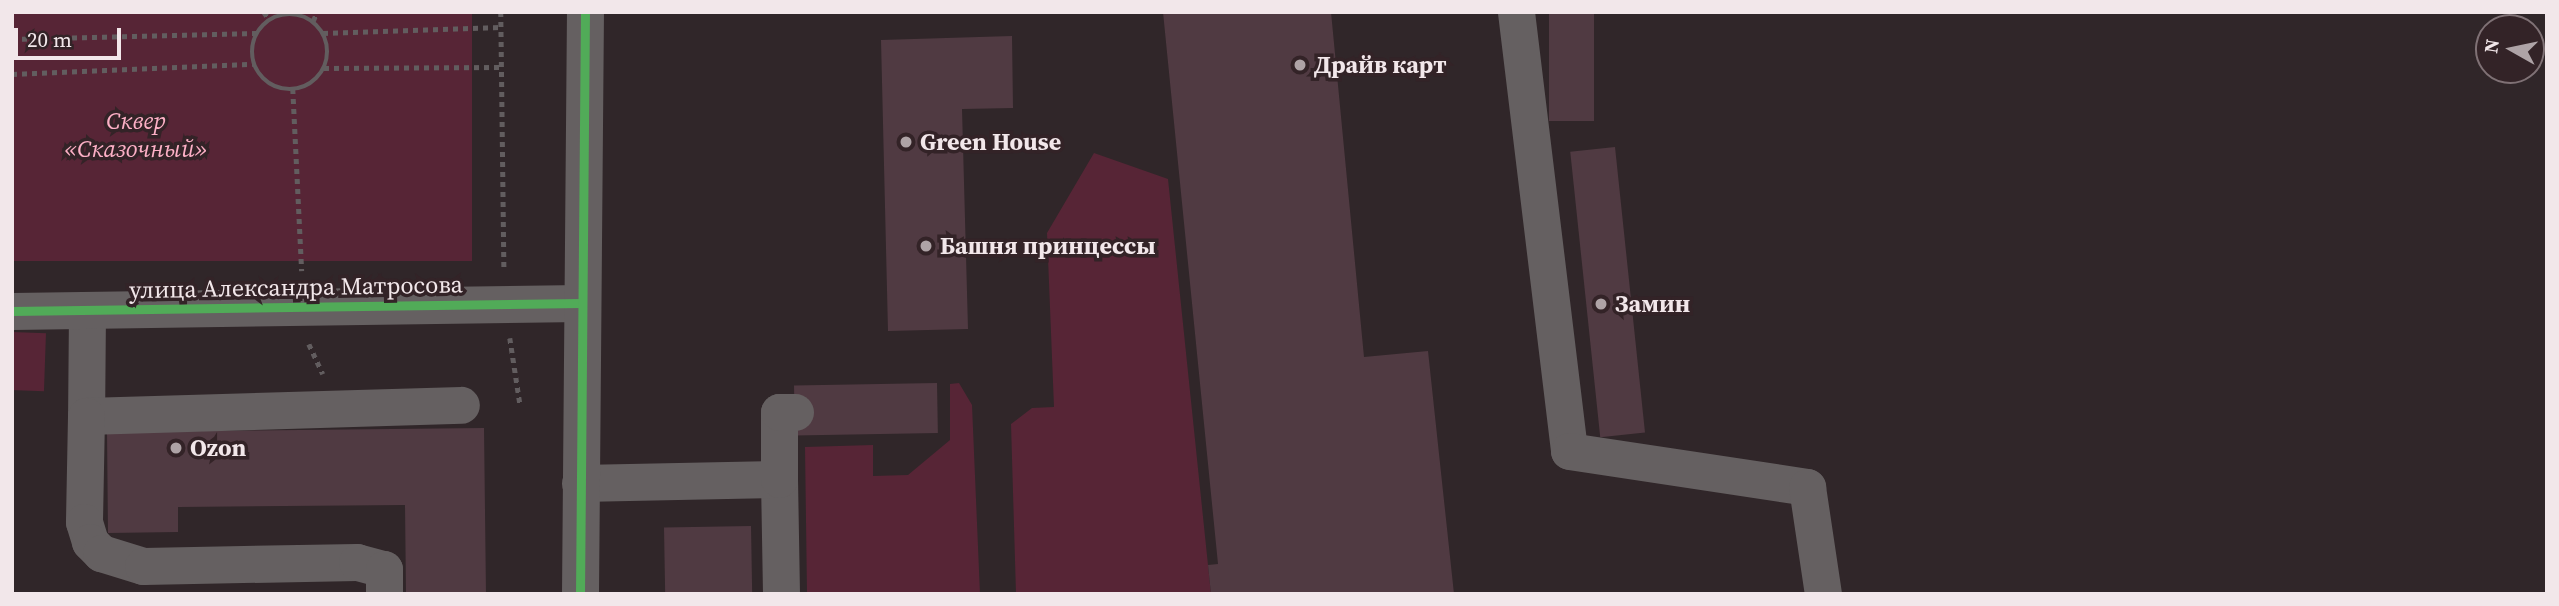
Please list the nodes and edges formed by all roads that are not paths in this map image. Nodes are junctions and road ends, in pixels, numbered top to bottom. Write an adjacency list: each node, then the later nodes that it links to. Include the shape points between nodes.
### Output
1 (585, 12): 3 (street)
2 (1516, 12): 15 (street, via 1569,451 1807,487)
3 (581, 303): 4 (street, улица Александра Матросова); 10 (street)
4 (87, 310): 5 (street, улица Александра Матросова); 8 (street)
5 (12, 311)
6 (461, 405): 8 (street)
7 (795, 412): 9 (street, via 779,412)
8 (86, 416): 11 (street, via 84,522 90,542)
9 (779, 479): 10 (street); 14 (street)
10 (580, 483): 13 (street)
11 (144, 580): 12 (street, via 357,562 384,569)
12 (384, 594)
13 (580, 594)
14 (781, 594)
15 (1822, 594)

